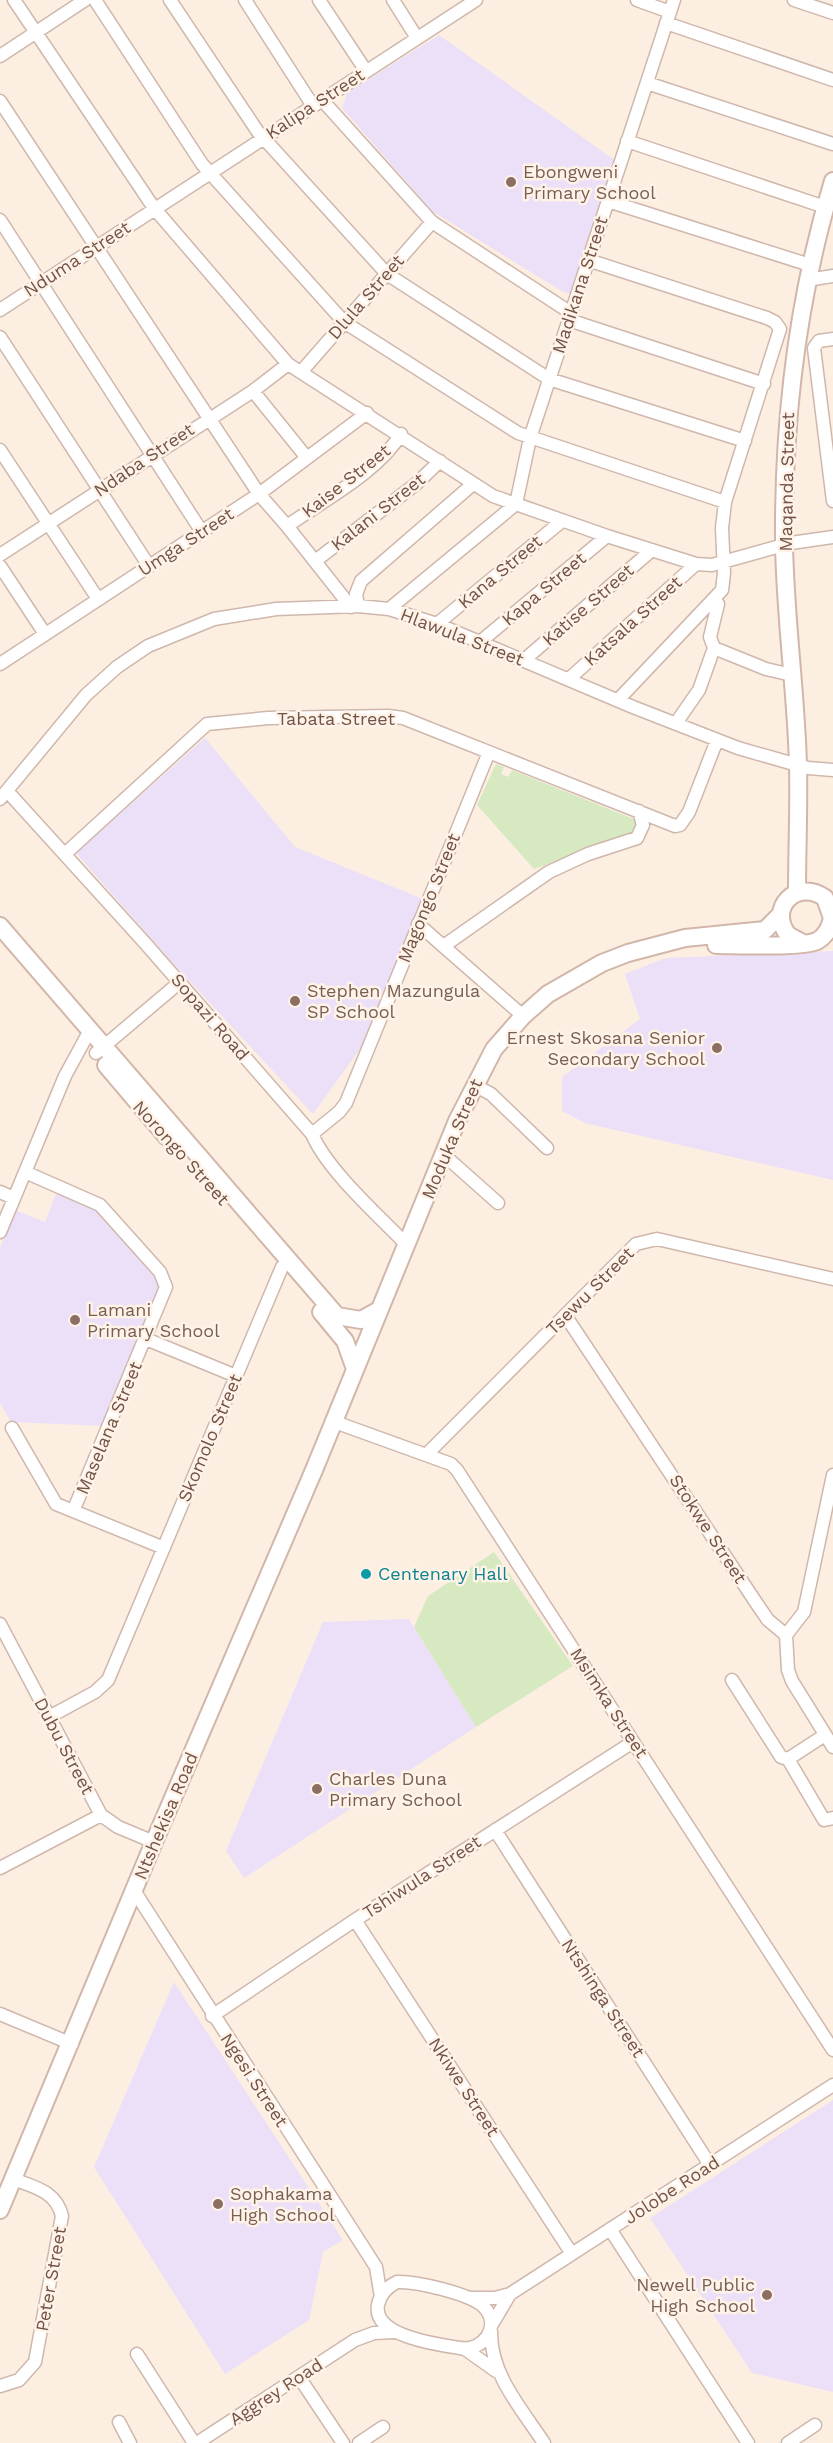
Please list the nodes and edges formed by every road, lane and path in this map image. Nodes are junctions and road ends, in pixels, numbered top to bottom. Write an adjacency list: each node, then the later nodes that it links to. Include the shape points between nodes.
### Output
1 (14, 0): 13 (street)
2 (85, 0): 13 (street)
3 (95, 0): 24 (street)
4 (170, 0): 21 (street)
5 (245, 0): 20 (street)
6 (319, 0): 16 (street)
7 (393, 0): 14 (street)
8 (637, 0): 11 (street)
9 (794, 0): 12 (street)
10 (472, 1): 14 (street, Kalipa Street)
11 (670, 11): 17 (street); 18 (street, Madikana Street)
12 (833, 13)
13 (36, 32): 15 (street); 28 (street)
14 (417, 38): 16 (street, Kalipa Street)
15 (0, 56)
16 (366, 71): 20 (street, Kalipa Street)
17 (833, 80)
18 (647, 83): 22 (street, Madikana Street); 23 (street)
19 (0, 101): 31 (street)
20 (318, 104): 21 (street, Kalipa Street); 30 (street)
21 (263, 138): 24 (street, Kalipa Street); 34 (street)
22 (627, 141): 26 (street, Madikana Street); 27 (street)
23 (833, 144)
24 (210, 171): 28 (street, Kalipa Street); 39 (street)
25 (833, 181): 27 (street, Maqanda Street)
26 (608, 201): 32 (street, Madikana Street); 33 (street)
27 (828, 202): 33 (street, Maqanda Street)
28 (154, 208): 31 (street, Nduma Street); 42 (street)
29 (0, 220): 36 (street)
30 (432, 222): 34 (street, Dlula Street); 38 (street)
31 (97, 247): 36 (street, Nduma Street); 49 (street)
32 (588, 260): 38 (street, Madikana Street); 45 (street, via 775,322 780,334)
33 (808, 273): 35 (street); 70 (street, Maqanda Street, via 790,390)
34 (387, 274): 39 (street, Dlula Street); 44 (street)
35 (833, 276)
36 (41, 283): 37 (street, Nduma Street); 54 (street)
37 (0, 310)
38 (570, 317): 44 (street, Madikana Street); 45 (street)
39 (344, 322): 43 (street, Dlula Street); 51 (street, via 498,422)
40 (0, 337): 59 (street)
41 (833, 339): 47 (street, via 819,341 814,348)
42 (288, 364): 43 (street); 46 (street, Ndaba Street)
43 (301, 372): 48 (street)
44 (549, 379): 51 (street, Madikana Street); 52 (street)
45 (764, 384): 52 (street)
46 (253, 391): 49 (street, Ndaba Street); 55 (street)
47 (828, 403): 57 (street)
48 (367, 413): 50 (street); 55 (street, Umga Street)
49 (208, 417): 54 (street, Ndaba Street); 60 (street)
50 (401, 434): 56 (street); 66 (street, Kaise Street, via 372,466)
51 (530, 438): 62 (street); 63 (street, Madikana Street)
52 (745, 441): 62 (street)
53 (0, 450): 65 (street)
54 (152, 456): 59 (street, Ndaba Street); 67 (street)
55 (307, 458): 60 (street, Umga Street)
56 (440, 461): 58 (street); 73 (street, Kalani Street)
57 (832, 465): 61 (street)
58 (473, 484): 63 (street); 80 (street, via 361,581)
59 (100, 490): 65 (street, Ndaba Street); 77 (street)
60 (259, 494): 66 (street); 67 (street, Umga Street)
61 (833, 501)
62 (725, 502): 75 (street)
63 (516, 504): 64 (street); 81 (street)
64 (562, 521): 68 (street); 82 (street, Kana Street)
65 (48, 524): 72 (street, Ndaba Street); 78 (street)
66 (287, 526): 73 (street)
67 (202, 532): 77 (street, Umga Street)
68 (607, 536): 71 (street); 84 (street, Kapa Street)
69 (833, 537): 70 (street)
70 (784, 544): 75 (street); 88 (street, Maqanda Street)
71 (652, 550): 74 (street); 86 (street, Katise Street)
72 (0, 555)
73 (315, 561): 80 (street)
74 (696, 564): 75 (street); 89 (street, Katsala Street)
75 (723, 564): 79 (street, via 723,585)
76 (0, 566): 83 (street)
77 (149, 566): 78 (street, Umga Street)
78 (98, 599): 83 (street, Umga Street)
79 (714, 600): 85 (street, via 718,604 710,637); 90 (street)
80 (355, 606): 81 (street, Hlawula Street); 96 (street, Hlawula Street, via 276,609 214,619 148,646 86,695)
81 (389, 609): 82 (street, Hlawula Street)
82 (438, 624): 84 (street, Hlawula Street)
83 (45, 634): 87 (street, Umga Street)
84 (480, 642): 86 (street, Hlawula Street)
85 (714, 648): 88 (street); 91 (street, via 699,690)
86 (524, 660): 89 (street, Hlawula Street)
87 (0, 664)
88 (792, 675): 94 (street, Maqanda Street)
89 (570, 678): 90 (street, Hlawula Street)
90 (618, 700): 91 (street, Hlawula Street)
91 (676, 723): 92 (street, Hlawula Street)
92 (717, 740): 94 (street, Hlawula Street); 97 (street, Tabata Street, via 689,812 680,825 666,825)
93 (489, 752): 97 (street, Tabata Street); 98 (street, Tabata Street, via 403,718 388,716 268,718 207,724); 102 (street, Magongo Street)
94 (798, 766): 95 (street, Hlawula Street); 99 (street, Maqanda Street)
95 (833, 770)
96 (4, 796): 98 (street, Sopazi Road)
97 (639, 811): 108 (street, via 644,825 636,838 575,859 536,880)
98 (66, 853): 109 (street, Sopazi Road)
99 (804, 892): 100 (street, via 785,901); 101 (street, via 825,898)
100 (780, 915): 106 (street, via 788,935); 107 (street, Moduka Street, via 765,930)
101 (833, 918): 104 (street)
102 (418, 924): 108 (street); 114 (street, Magongo Street, via 346,1103)
103 (0, 926): 111 (street, Norongo Street)
104 (828, 938): 106 (street)
105 (0, 940): 111 (street, Norongo Street)
106 (801, 942): 107 (street, Moduka Street)
107 (667, 943): 110 (street, Moduka Street, via 628,953 586,971 548,994)
108 (445, 945): 110 (street)
109 (180, 982): 112 (street); 114 (street, Sopazi Road)
110 (523, 1016): 113 (street, Moduka Street, via 494,1049)
111 (87, 1036): 112 (street, Norongo Street); 117 (street, via 65,1076)
112 (100, 1051): 123 (street, Norongo Street, via 147,1115); 127 (street, Norongo Street)
113 (474, 1085): 115 (street, via 491,1094); 116 (street, Moduka Street)
114 (312, 1134): 122 (street, Sopazi Road, via 356,1192)
115 (547, 1148)
116 (444, 1155): 120 (street); 122 (street, Moduka Street)
117 (26, 1172): 119 (street); 128 (street, Maselana Street, via 100,1205 163,1275 165,1294)
118 (0, 1192): 119 (street)
119 (14, 1198): 121 (street)
120 (498, 1203)
121 (0, 1232)
122 (407, 1245): 125 (street, Moduka Street)
123 (282, 1267): 130 (street, Norongo Street, via 345,1341); 131 (street, Skomolo Street)
124 (833, 1279): 126 (street, Tsewu Street, via 650,1239 636,1244)
125 (379, 1310): 127 (street, via 361,1320); 129 (street, Moduka Street)
126 (565, 1315): 134 (street, Tsewu Street); 139 (street, Stokwe Street, via 768,1620)
127 (337, 1316): 129 (street, Norongo Street)
128 (146, 1340): 131 (street); 136 (street, Maselana Street)
129 (366, 1343): 130 (street, Moduka Street)
130 (355, 1369): 132 (street, Moduka Street)
131 (236, 1376): 137 (street, Skomolo Street)
132 (332, 1421): 134 (street, Msimka Street); 149 (street, Ntshekisa Road, via 270,1576)
133 (12, 1428): 136 (street, via 56,1504)
134 (426, 1455): 143 (street, Msimka Street, via 457,1470)
135 (833, 1476): 139 (street, via 804,1612)
136 (74, 1509): 137 (street)
137 (164, 1548): 141 (street, Skomolo Street, via 105,1684)
138 (0, 1624): 141 (street, Dubu Street)
139 (786, 1635): 142 (street, via 790,1676)
140 (732, 1680): 145 (street, via 781,1757)
141 (49, 1717): 146 (street, Dubu Street)
142 (825, 1736): 144 (street); 145 (street)
143 (633, 1742): 148 (street, Tshiwula Street); 156 (street, Msimka Street)
144 (833, 1747)
145 (788, 1759): 147 (street, via 824,1820)
146 (101, 1815): 149 (street, Dubu Street); 150 (street)
147 (833, 1818)
148 (495, 1830): 152 (street, Tshiwula Street); 158 (street, Ntshinga Street)
149 (154, 1842): 151 (street, Ntshekisa Road)
150 (0, 1868)
151 (135, 1892): 154 (street, Ngesi Street); 155 (street, Ntshekisa Road)
152 (355, 1920): 154 (street, Tshiwula Street); 162 (street, Nkiwe Street)
153 (0, 2014): 155 (street)
154 (212, 2016): 163 (street, Ngesi Street)
155 (72, 2044): 159 (street, Ntshekisa Road)
156 (833, 2050)
157 (833, 2085): 158 (street, Jolobe Road)
158 (710, 2165): 161 (street, Jolobe Road)
159 (13, 2179): 160 (street, Ntshekisa Road); 176 (street, Peter Street, via 50,2194 62,2216 35,2362 19,2380)
160 (0, 2210)
161 (610, 2229): 162 (street, Jolobe Road); 185 (street)
162 (572, 2254): 165 (street, Jolobe Road)
163 (376, 2267): 164 (street, Ngesi Street); 166 (street, Ngesi Street)
164 (400, 2282): 166 (street, via 387,2288); 167 (street, Jolobe Road)
165 (510, 2294): 167 (street, Jolobe Road); 169 (street, Jolobe Road)
166 (381, 2297): 168 (street)
167 (471, 2298): 169 (street, via 486,2309)
168 (377, 2311): 170 (street); 171 (street, Aggrey Road)
169 (491, 2328): 172 (street, via 481,2344); 174 (street, via 492,2352)
170 (395, 2332): 171 (street, Aggrey Road, via 374,2333); 172 (street)
171 (355, 2340): 175 (street, Aggrey Road)
172 (465, 2349): 174 (street)
173 (136, 2354): 181 (street)
174 (499, 2373): 184 (street)
175 (299, 2377): 181 (street, Aggrey Road); 182 (street)
176 (0, 2386)
177 (119, 2422): 180 (street)
178 (814, 2425): 186 (street)
179 (383, 2427): 183 (street)
180 (130, 2443)
181 (195, 2443)
182 (343, 2443)
183 (359, 2443)
184 (544, 2443)
185 (748, 2443)
186 (788, 2443)

